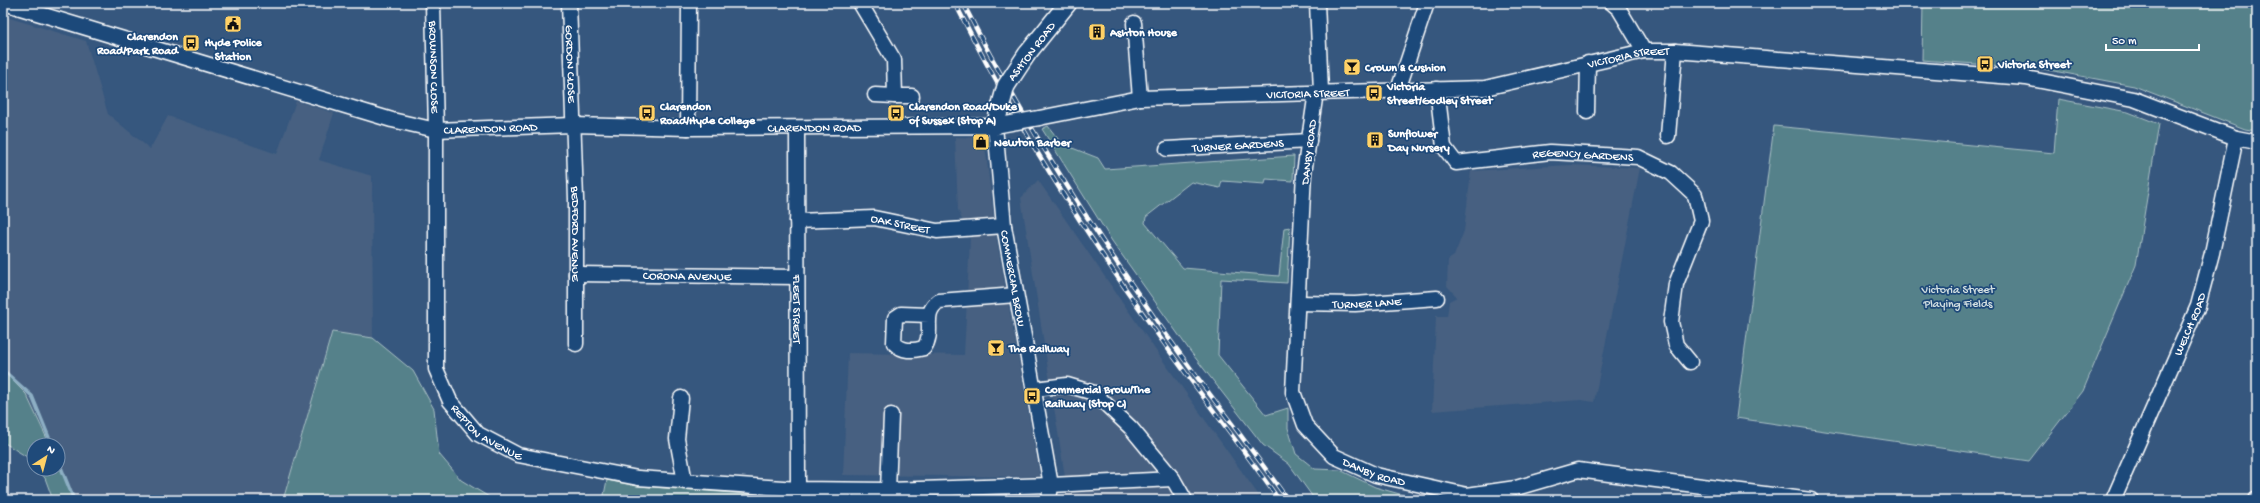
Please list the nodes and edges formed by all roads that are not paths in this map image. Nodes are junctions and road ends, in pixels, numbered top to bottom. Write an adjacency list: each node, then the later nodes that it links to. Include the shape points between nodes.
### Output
1 (4, 3): 26 (street, CLARENDON ROAD, via 392,120)
2 (433, 3): 26 (street, BROWNSON CLOSE)
3 (569, 3): 22 (street, GORDON CLOSE)
4 (689, 3): 24 (street)
5 (860, 3): 18 (street, via 894,60)
6 (1068, 3): 23 (street, ASHTON ROAD, bridge, via 1006,86)
7 (1317, 3): 16 (street, DANBY ROAD)
8 (1427, 3): 15 (street)
9 (1612, 3): 12 (street)
10 (1134, 23): 20 (street)
11 (1675, 50): 12 (street, VICTORIA STREET); 27 (street); 28 (street, VICTORIA STREET, via 2026,78 2134,99)
12 (1644, 51): 13 (street, VICTORIA STREET)
13 (1588, 63): 14 (street, VICTORIA STREET, via 1485,88); 21 (street)
14 (1437, 89): 15 (street, VICTORIA STREET); 41 (street, REGENCY GARDENS, via 1444,147 1456,163 1550,152 1638,157 1671,173 1695,195 1701,221 1676,284 1671,322 1676,345)
15 (1398, 90): 16 (street, VICTORIA STREET)
16 (1318, 91): 20 (street, VICTORIA STREET); 29 (street, DANBY ROAD)
17 (875, 96): 18 (street)
18 (895, 96): 19 (street)
19 (912, 96)
20 (1140, 98): 23 (street, VICTORIA STREET, bridge)
21 (1587, 112)
22 (573, 125): 24 (street, CLARENDON ROAD); 26 (street, CLARENDON ROAD); 34 (street, BEDFORD AVENUE)
23 (996, 126): 25 (street, CLARENDON ROAD); 33 (street, COMMERCIAL BROW)
24 (688, 128): 25 (street, CLARENDON ROAD)
25 (796, 128): 32 (street, FLEET STREET)
26 (436, 130): 46 (street, REPTON AVENUE, via 436,368 450,401 478,434 518,455 638,478)
27 (1668, 136)
28 (2236, 138): 30 (street, VICTORIA STREET); 55 (street, WELCH ROAD, via 2198,306)
29 (1309, 141): 31 (street, TURNER GARDENS); 38 (street, DANBY ROAD, via 1304,173)
30 (2257, 142)
31 (1167, 149)
32 (797, 221): 33 (street, OAK STREET, via 874,218 937,231); 35 (street, FLEET STREET)
33 (1004, 226): 36 (street, COMMERCIAL BROW)
34 (576, 274): 35 (street, CORONA AVENUE); 40 (street, BEDFORD AVENUE)
35 (797, 277): 48 (street, FLEET STREET)
36 (1016, 294): 39 (street, via 939,301 931,306); 42 (street, COMMERCIAL BROW)
37 (1437, 298): 38 (street, TURNER LANE, via 1355,304)
38 (1298, 303): 51 (street, DANBY ROAD, via 1293,392 1305,425 1334,456 1376,475 1467,495)
39 (929, 315)
40 (576, 344)
41 (1690, 362)
42 (1035, 389): 45 (street, via 1067,384 1094,393 1131,428); 47 (street, COMMERCIAL BROW)
43 (681, 398): 46 (street, via 677,438)
44 (891, 415): 49 (street)
45 (1172, 479): 47 (street, REPTON AVENUE); 53 (street)
46 (685, 482): 48 (street, REPTON AVENUE)
47 (1052, 485): 49 (street, REPTON AVENUE); 52 (street, COMMERCIAL BROW)
48 (798, 489): 49 (street, REPTON AVENUE)
49 (888, 490)
50 (1707, 493): 51 (street, DANBY ROAD, via 1578,470); 54 (street, DANBY ROAD)
51 (1518, 494)
52 (1049, 500)
53 (1185, 500)
54 (1811, 500)
55 (2113, 500)

